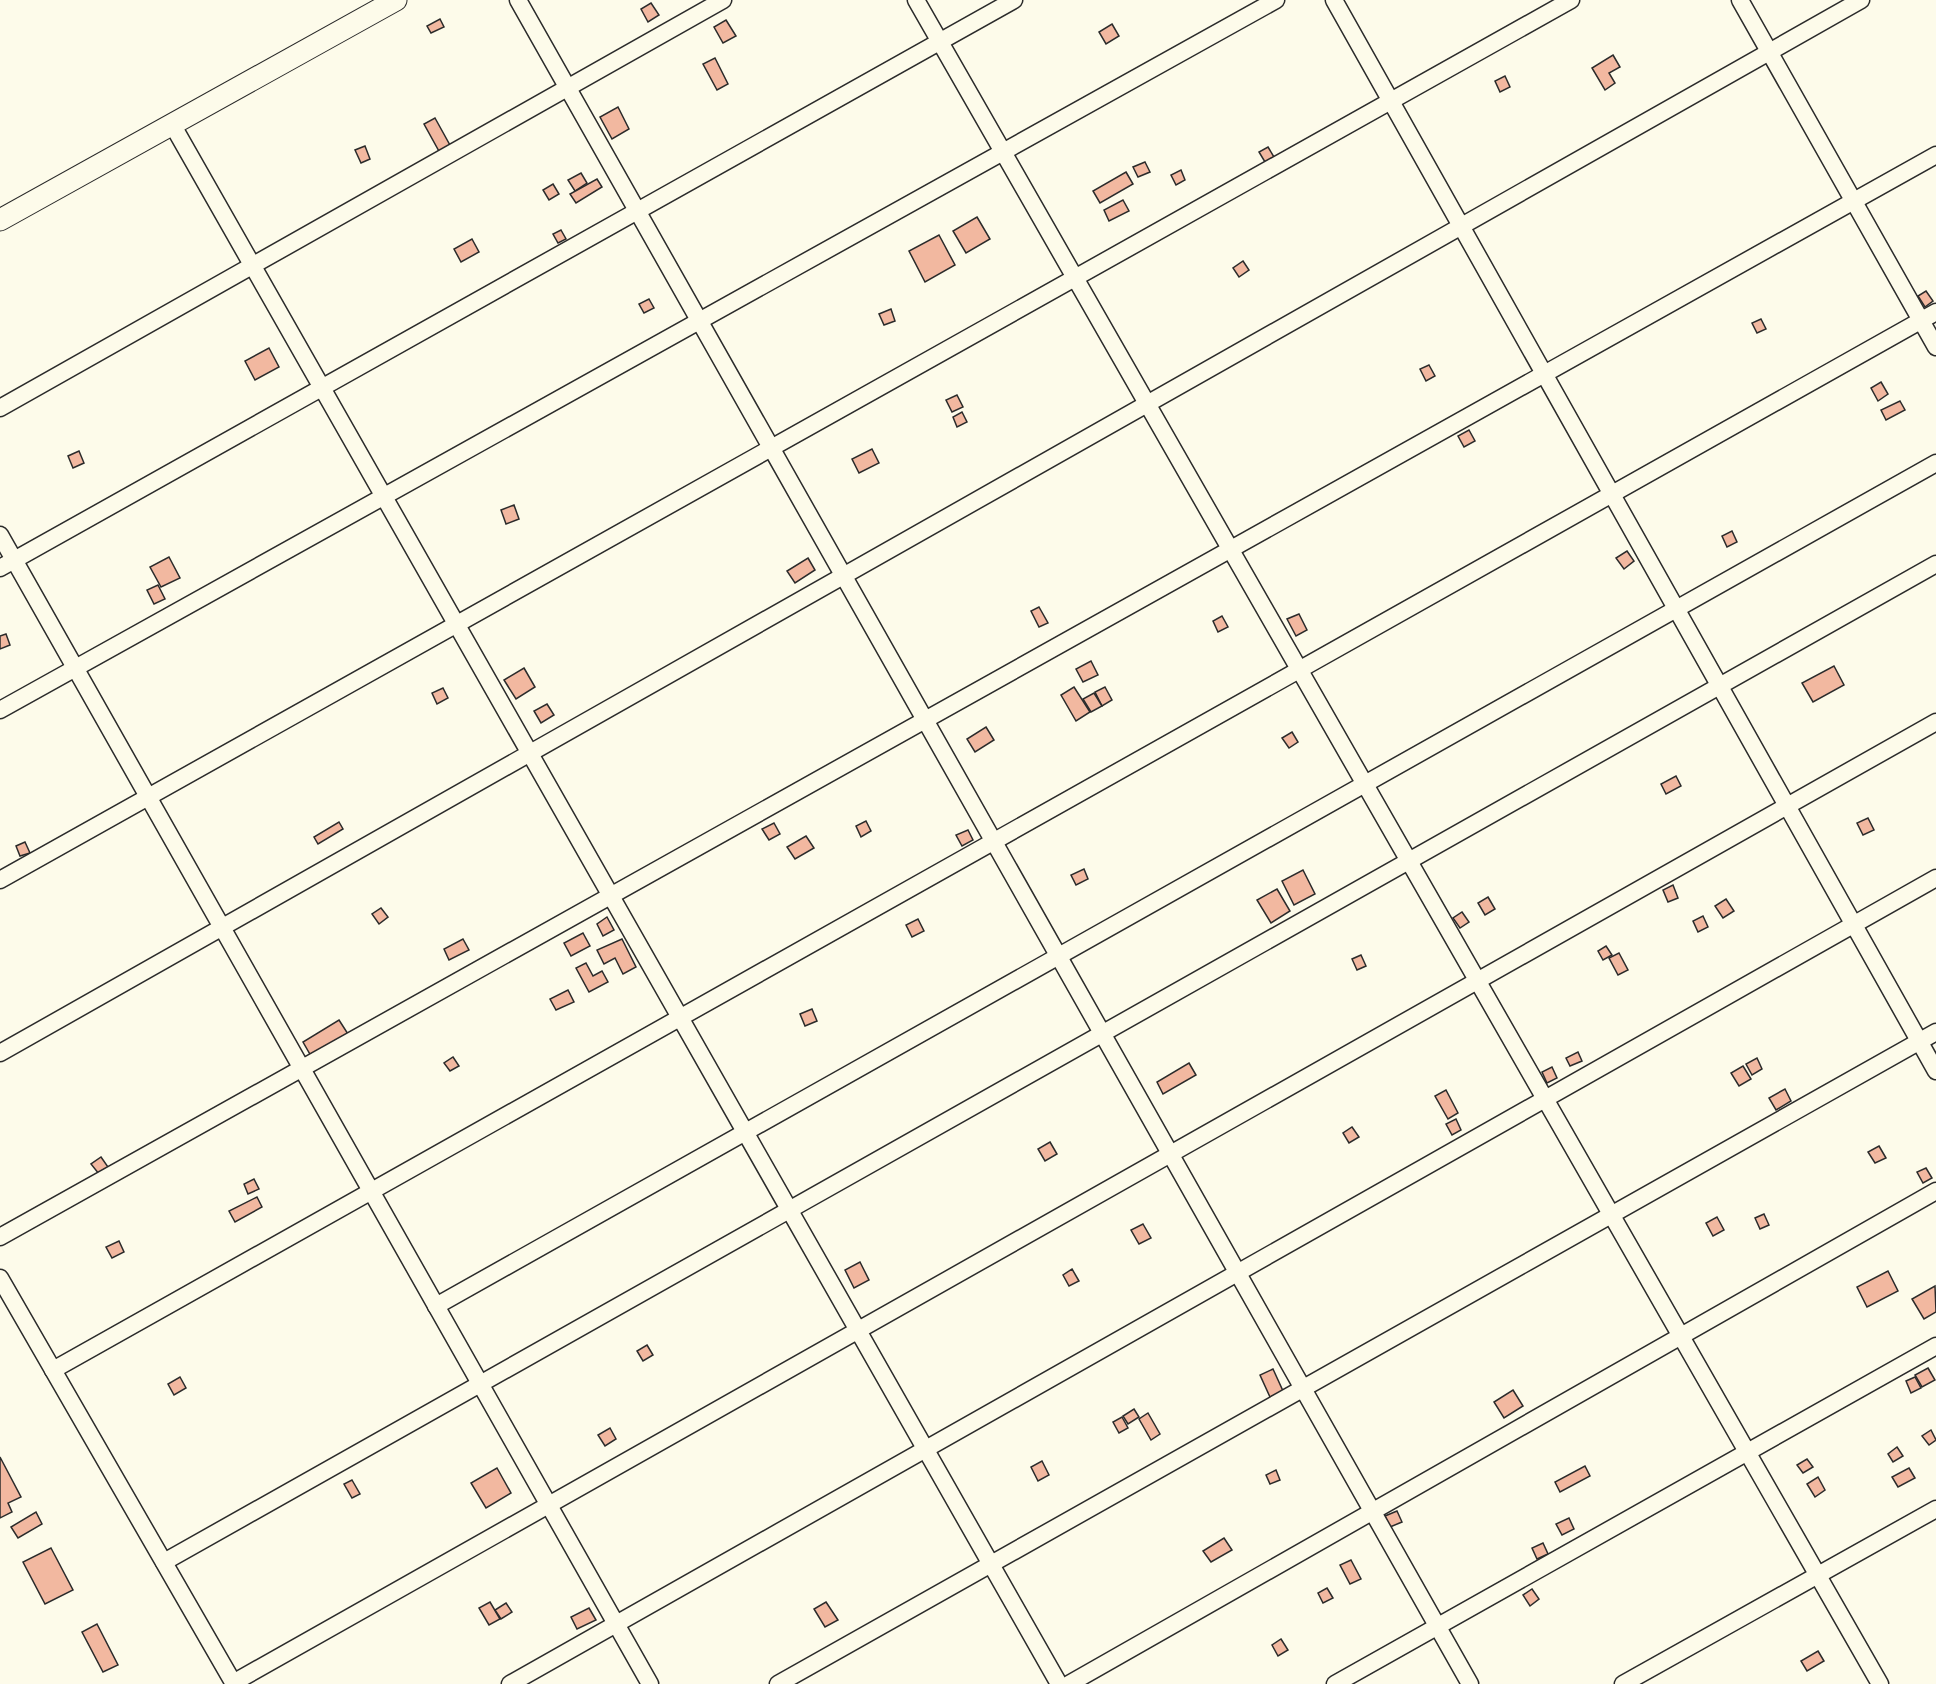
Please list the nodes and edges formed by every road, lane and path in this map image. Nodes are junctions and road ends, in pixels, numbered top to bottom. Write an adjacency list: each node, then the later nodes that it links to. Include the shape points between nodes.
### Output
1 (396, 0): 15 (street)
2 (518, 0): 13 (street)
3 (723, 0): 13 (street)
4 (916, 0): 11 (street)
5 (1014, 0): 11 (street)
6 (1276, 0): 16 (street)
7 (1334, 0): 14 (street)
8 (1571, 0): 14 (street)
9 (1740, 0): 12 (street)
10 (1861, 0): 12 (street)
11 (940, 41): 16 (street); 19 (street)
12 (1769, 52): 18 (street); 21 (street)
13 (567, 88): 19 (street); 22 (street)
14 (1391, 101): 21 (street); 23 (street)
15 (172, 124): 20 (street); 22 (street)
16 (1003, 152): 23 (street); 26 (street)
17 (1936, 155): 18 (street)
18 (1854, 201): 25 (street); 28 (street)
19 (637, 211): 26 (street); 29 (street)
20 (0, 220)
21 (1461, 226): 28 (street); 30 (street)
22 (253, 266): 29 (street); 31 (street)
23 (1075, 278): 30 (street); 32 (street)
24 (1936, 312): 25 (street)
25 (1921, 320): 27 (street); 34 (street)
26 (699, 321): 32 (street); 35 (street)
27 (1936, 347)
28 (1544, 374): 34 (street); 37 (street)
29 (322, 388): 35 (street); 38 (street)
30 (1147, 404): 37 (street); 40 (street)
31 (0, 408)
32 (771, 448): 40 (street); 42 (street)
33 (1936, 463): 41 (street)
34 (1612, 494): 41 (street); 44 (street)
35 (384, 496): 42 (street); 43 (street)
36 (0, 535): 38 (street)
37 (1230, 549): 44 (street); 47 (street)
38 (7, 564): 43 (street)
39 (1936, 564): 45 (street)
40 (844, 576): 47 (street); 49 (street)
41 (1676, 609): 45 (street); 50 (street)
42 (457, 624): 49 (street); 51 (street)
43 (75, 668): 46 (street); 51 (street)
44 (1299, 669): 50 (street); 53 (street)
45 (1720, 686): 52 (street); 54 (street)
46 (0, 710)
47 (925, 720): 53 (street); 57 (street)
48 (1936, 722): 52 (street)
49 (530, 753): 57 (street); 59 (street)
50 (1365, 784): 54 (street); 60 (street)
51 (148, 797): 56 (street); 59 (street)
52 (1787, 806): 58 (street); 61 (street)
53 (994, 841): 60 (street); 62 (street)
54 (1409, 861): 61 (street); 64 (street)
55 (1936, 878): 58 (street)
56 (0, 880)
57 (610, 895): 62 (street); 67 (street)
58 (1854, 925): 65 (street); 69 (street)
59 (222, 927): 66 (street); 67 (street)
60 (1059, 956): 64 (street); 70 (street)
61 (1478, 981): 69 (street); 71 (street)
62 (680, 1018): 70 (street); 72 (street)
63 (1936, 1032): 65 (street)
64 (1102, 1034): 71 (street); 74 (street)
65 (1920, 1042): 68 (street); 75 (street)
66 (0, 1053)
67 (302, 1068): 72 (street); 76 (street)
68 (1936, 1071)
69 (1546, 1099): 75 (street); 77 (street)
70 (745, 1132): 74 (street); 79 (street)
71 (1170, 1154): 77 (street); 80 (street)
72 (371, 1191): 79 (street); 83 (street)
73 (1936, 1191): 81 (street)
74 (789, 1210): 80 (street); 84 (street)
75 (1612, 1215): 81 (street); 85 (street)
76 (0, 1237)
77 (1238, 1273): 85 (street); 86 (street)
78 (0, 1278): 83 (street)
79 (436, 1306): 84 (street)
80 (858, 1330): 86 (street); 88 (street)
81 (1681, 1336): 87 (street); 90 (street)
82 (1936, 1347): 87 (street)
83 (53, 1370): 91 (street)
84 (480, 1384): 88 (street); 91 (street)
85 (1303, 1389): 90 (street); 92 (street)
86 (925, 1449): 92 (street); 94 (street)
87 (1748, 1452): 93 (street); 95 (street)
88 (549, 1505): 94 (street); 96 (street)
89 (1936, 1509): 93 (street)
90 (1373, 1512): 95 (street); 101 (street)
91 (164, 1562): 96 (street)
92 (991, 1564): 99 (street); 100 (street)
93 (1818, 1575): 104 (street); 105 (street)
94 (616, 1624): 97 (street); 98 (street)
95 (1438, 1626): 102 (street); 103 (street)
96 (234, 1683)
97 (510, 1684)
98 (650, 1684)
99 (778, 1684)
100 (1059, 1684)
101 (1069, 1684)
102 (1335, 1684)
103 (1470, 1684)
104 (1623, 1684)
105 (1880, 1684)

